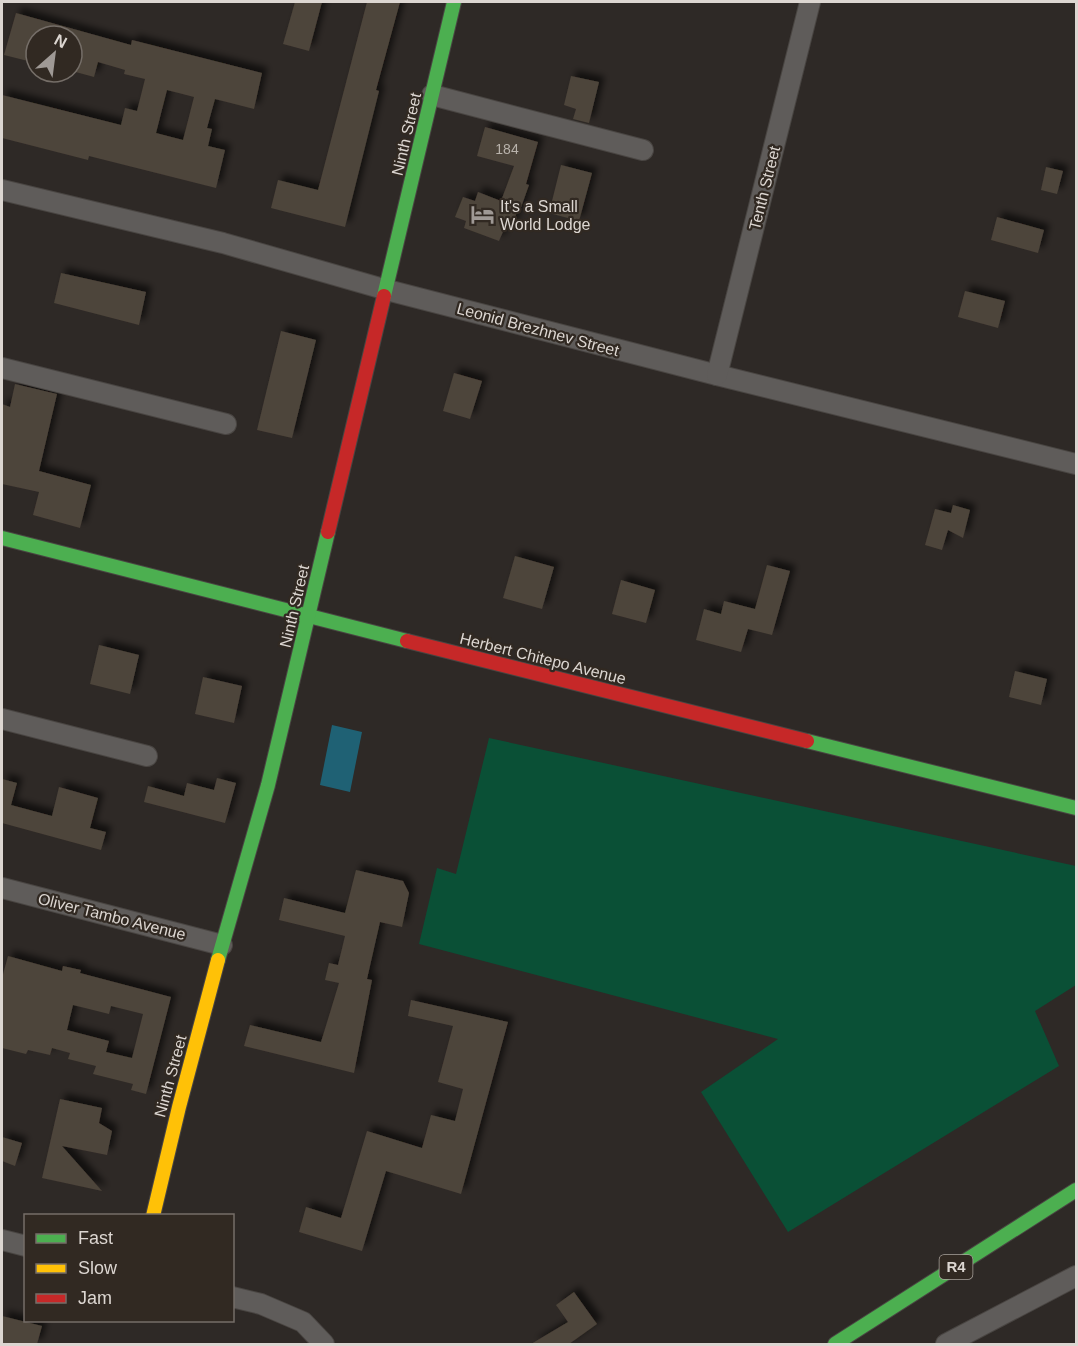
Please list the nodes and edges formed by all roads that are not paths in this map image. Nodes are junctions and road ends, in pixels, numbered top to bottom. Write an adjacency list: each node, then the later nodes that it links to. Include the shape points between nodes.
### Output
1 (454, 2): 3 (main road, Ninth Street)
2 (810, 2): 8 (street, Tenth Street)
3 (432, 95): 4 (street); 6 (main road, Ninth Street)
4 (643, 150)
5 (2, 190): 6 (street, Leonid Brezhnev Street, via 223,243)
6 (387, 290): 8 (street, Leonid Brezhnev Street); 12 (main road, Ninth Street)
7 (2, 368): 9 (street)
8 (717, 375): 10 (street, Leonid Brezhnev Street)
9 (226, 424)
10 (1077, 464)
11 (2, 538): 12 (main road, Herbert Chitepo Avenue)
12 (308, 616): 15 (main road, Herbert Chitepo Avenue); 17 (main road, Ninth Street, via 268,785)
13 (2, 719): 14 (street)
14 (147, 756)
15 (1077, 808)
16 (2, 888): 17 (street, Oliver Tambo Avenue)
17 (222, 945): 19 (main road, Ninth Street)
18 (1077, 1190): 25 (main road, R4)
19 (153, 1214)
20 (2, 1240): 21 (street)
21 (24, 1246)
22 (1077, 1276): 26 (street)
23 (234, 1297): 24 (street, via 303,1322)
24 (324, 1344)
25 (835, 1344)
26 (946, 1344)

